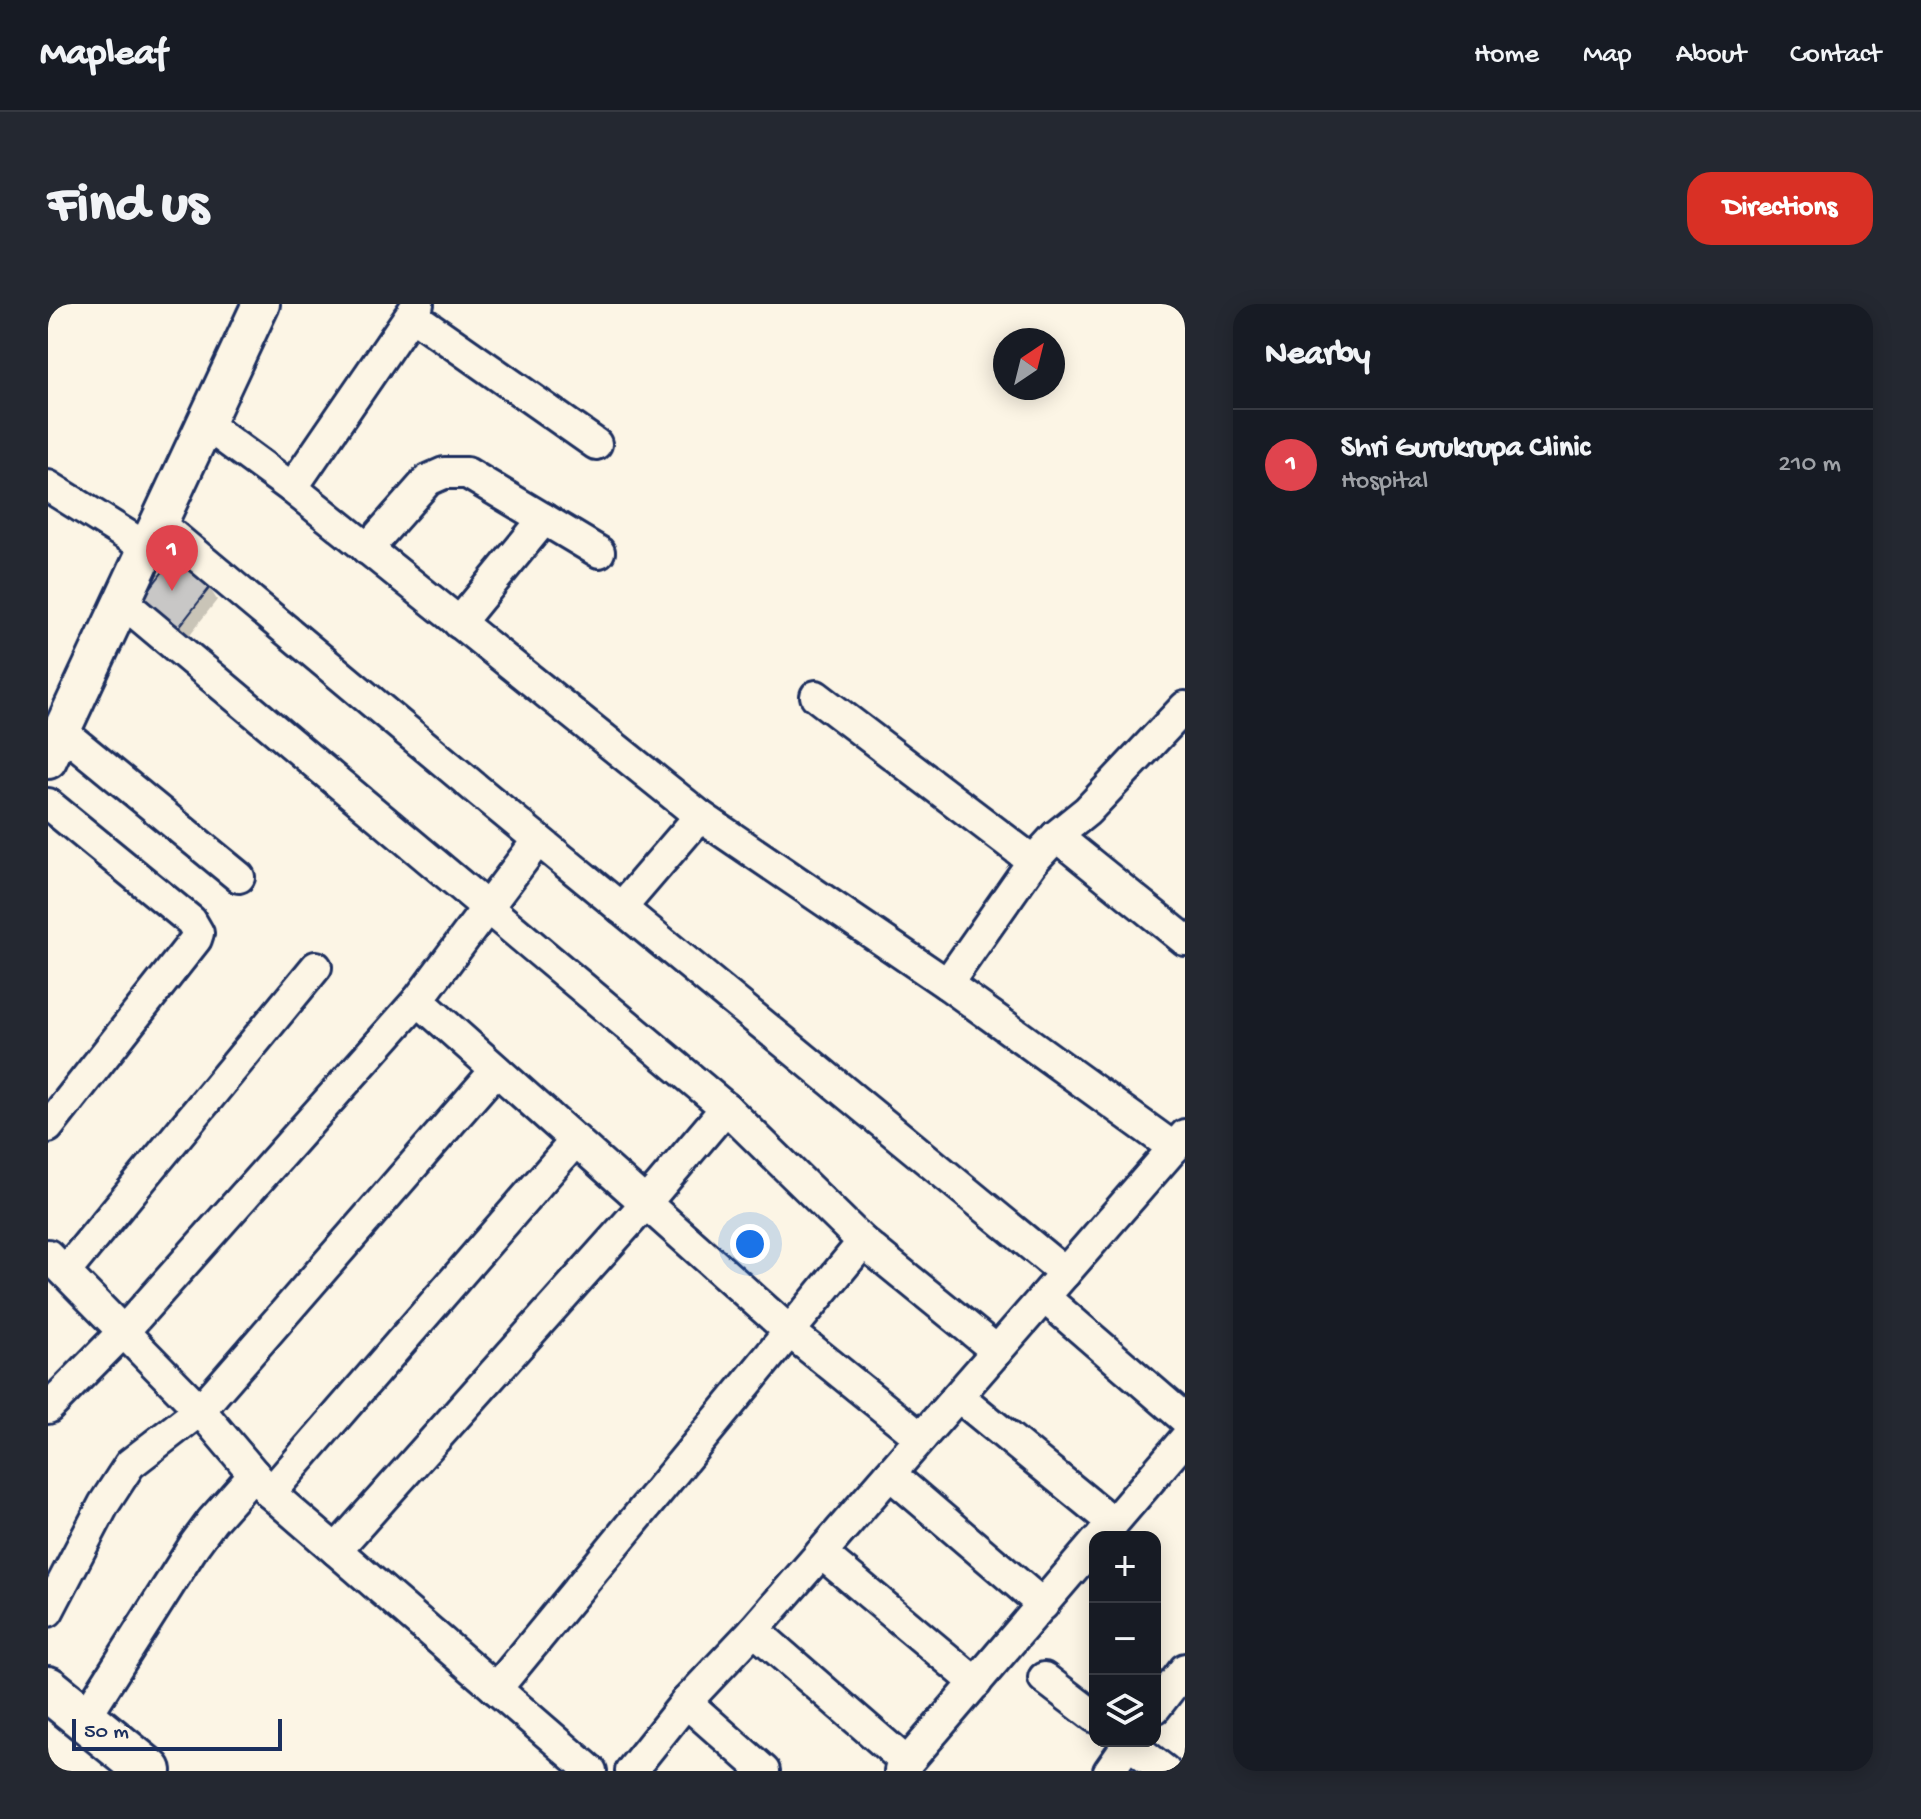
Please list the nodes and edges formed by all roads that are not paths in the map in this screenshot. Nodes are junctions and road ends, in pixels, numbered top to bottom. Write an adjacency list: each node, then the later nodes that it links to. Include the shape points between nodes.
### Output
1 (261, 304): 3 (street)
2 (415, 309): 4 (street); 6 (street)
3 (205, 424): 6 (street); 8 (street)
4 (596, 444)
5 (48, 486): 8 (street)
6 (292, 488): 9 (street)
7 (544, 519): 9 (street, via 467,473 444,473 428,480); 10 (street); 12 (street)
8 (153, 536): 11 (street); 19 (street)
9 (367, 549): 12 (street)
10 (599, 552)
11 (124, 603): 15 (street); 23 (street)
12 (459, 623): 17 (street)
13 (816, 696): 20 (street)
14 (1180, 722): 18 (street)
15 (55, 746): 21 (street)
16 (48, 804): 30 (street, via 191,921 198,933)
17 (700, 816): 22 (street); 26 (street)
18 (1056, 836): 20 (street); 24 (street)
19 (538, 840): 22 (street); 23 (street)
20 (1033, 861): 26 (street)
21 (239, 877)
22 (621, 908): 36 (street)
23 (488, 909): 27 (street); 29 (street)
24 (1185, 940)
25 (316, 967): 35 (street)
26 (947, 984): 32 (street)
27 (418, 1000): 28 (street); 38 (street)
28 (496, 1070): 31 (street); 43 (street)
29 (726, 1108): 33 (street); 34 (street)
30 (48, 1127)
31 (576, 1140): 33 (street); 48 (street)
32 (1180, 1142): 36 (street)
33 (646, 1203): 39 (street); 51 (street)
34 (863, 1242): 39 (street); 40 (street)
35 (57, 1263): 38 (street)
36 (1065, 1273): 37 (street)
37 (1044, 1297): 40 (street); 44 (street)
38 (124, 1331): 42 (street); 43 (street)
39 (789, 1331): 45 (street); 61 (street)
40 (997, 1351): 41 (street)
41 (958, 1396): 45 (street); 49 (street)
42 (48, 1408)
43 (200, 1410): 48 (street); 55 (street, via 130,1464)
44 (1185, 1419)
45 (921, 1438): 47 (street)
46 (1185, 1439): 50 (street)
47 (890, 1474): 53 (street); 54 (street)
48 (262, 1484): 51 (street); 65 (street, via 212,1521)
49 (1100, 1531)
50 (1106, 1531)
51 (336, 1550): 61 (street)
52 (1089, 1551): 54 (street)
53 (821, 1553): 56 (street); 59 (street)
54 (1043, 1605): 59 (street)
55 (48, 1611)
56 (754, 1630): 63 (street); 68 (street)
57 (1185, 1669): 62 (street)
58 (1044, 1678): 64 (street)
59 (976, 1683): 68 (street)
60 (48, 1689): 65 (highway)
61 (496, 1689): 70 (street)
62 (1161, 1700)
63 (686, 1702): 71 (street); 72 (street)
64 (1089, 1712)
65 (84, 1719): 69 (highway)
66 (1125, 1747): 73 (street)
67 (1134, 1747): 74 (street)
68 (904, 1767)
69 (149, 1771)
70 (591, 1771)
71 (631, 1771)
72 (764, 1771)
73 (1109, 1771)
74 (1165, 1771)

